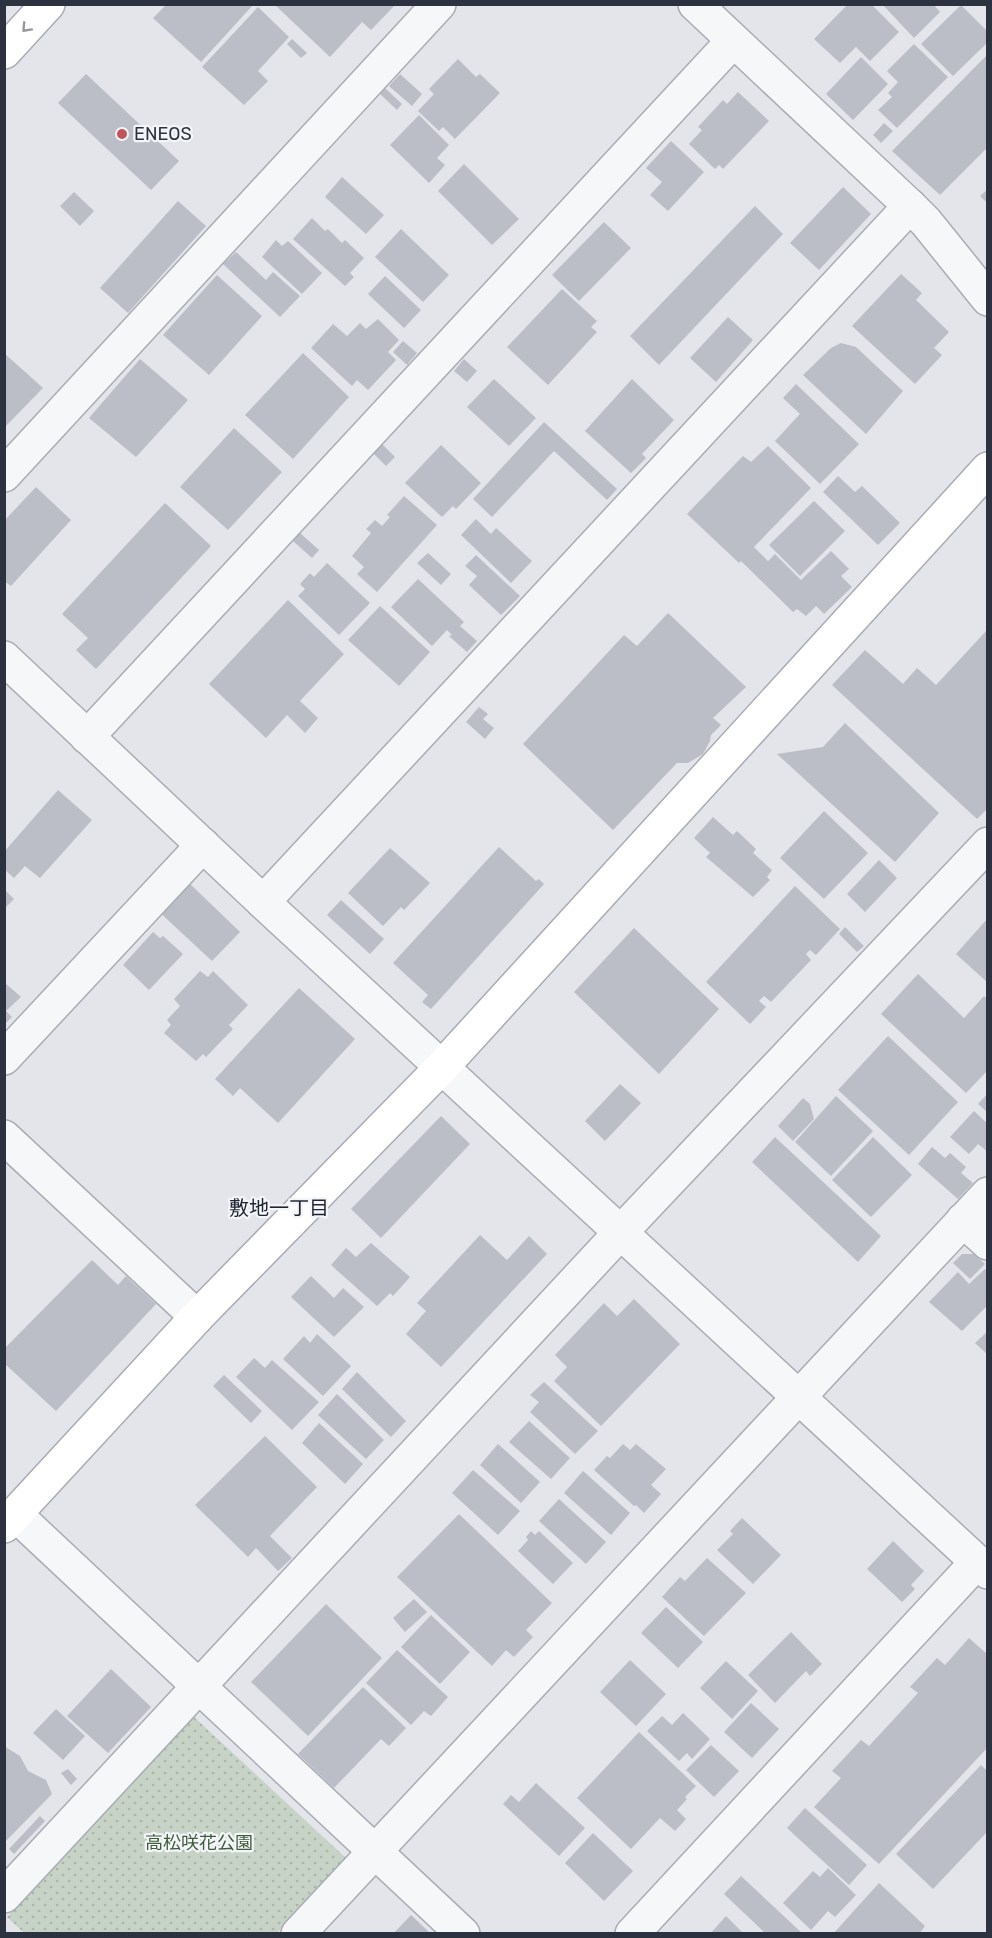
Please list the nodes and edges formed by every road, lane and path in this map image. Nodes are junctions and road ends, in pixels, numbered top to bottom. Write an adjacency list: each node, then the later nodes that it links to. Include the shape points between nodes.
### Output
1 (48, 4): 5 (street, one-way to 5)
2 (439, 4): 9 (street)
3 (695, 4): 4 (street)
4 (733, 40): 6 (street); 11 (street)
5 (4, 52)
6 (910, 206): 7 (street); 14 (street)
7 (987, 299)
8 (987, 469): 16 (street)
9 (4, 474)
10 (4, 657): 11 (street)
11 (87, 737): 13 (street)
12 (987, 844): 20 (street)
13 (203, 846): 14 (street); 15 (street)
14 (263, 902): 16 (street)
15 (4, 1058)
16 (442, 1067): 20 (street); 22 (street)
17 (4, 1137): 22 (street)
18 (987, 1194): 19 (street)
19 (963, 1220): 21 (street); 23 (street)
20 (620, 1233): 23 (street); 26 (street)
21 (987, 1243)
22 (197, 1317): 24 (street)
23 (799, 1398): 25 (street); 27 (street)
24 (10, 1520): 26 (street)
25 (982, 1567): 31 (street)
26 (200, 1687): 27 (street); 28 (street)
27 (374, 1850): 29 (street); 30 (street)
28 (4, 1896)
29 (298, 1934)
30 (463, 1934)
31 (632, 1934)

